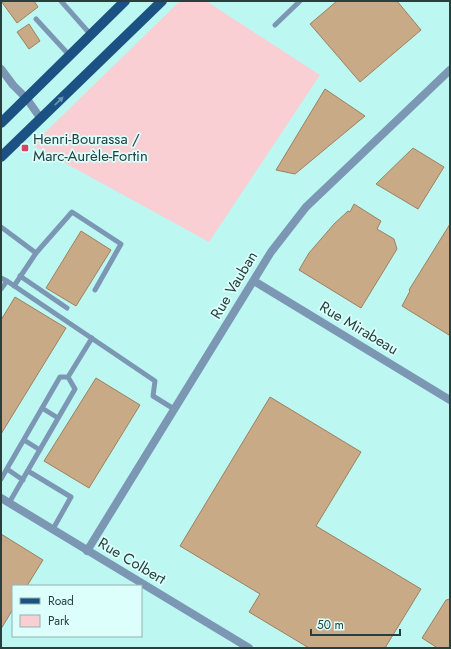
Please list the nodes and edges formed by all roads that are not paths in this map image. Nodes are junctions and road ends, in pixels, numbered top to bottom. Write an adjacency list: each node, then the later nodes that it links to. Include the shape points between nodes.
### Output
1 (61, 1): 7 (lane)
2 (125, 1): 7 (main road)
3 (162, 1): 12 (main road, one-way to 3)
4 (300, 1): 6 (lane)
5 (36, 19): 8 (lane)
6 (275, 26)
7 (91, 35): 8 (main road)
8 (70, 56): 11 (main road)
9 (1, 69): 11 (street)
10 (450, 70): 20 (street, Rue Vauban, via 306,206 271,252)
11 (27, 99): 12 (street); 13 (main road)
12 (41, 119): 14 (main road)
13 (1, 124)
14 (1, 157)
15 (1, 227): 16 (lane)
16 (36, 253): 17 (lane); 23 (lane, via 72,212 121,244)
17 (20, 276): 21 (lane); 24 (lane)
18 (1, 278): 19 (lane)
19 (7, 281): 21 (lane); 22 (lane)
20 (254, 281): 27 (street, Rue Mirabeau); 29 (street, Rue Vauban)
21 (14, 286): 25 (lane)
22 (1, 289)
23 (95, 290)
24 (67, 308)
25 (92, 338): 26 (lane); 29 (lane, via 155,381 153,396)
26 (68, 377): 28 (lane, via 60,377); 30 (lane, via 75,389)
27 (450, 400)
28 (42, 408): 30 (lane); 31 (lane)
29 (174, 409): 40 (street, Rue Vauban)
30 (58, 418): 32 (lane)
31 (24, 440): 32 (lane); 33 (lane)
32 (40, 450): 34 (lane)
33 (7, 469): 35 (lane); 36 (lane)
34 (28, 471): 36 (lane); 39 (lane, via 71,497)
35 (1, 479)
36 (22, 480): 38 (lane)
37 (1, 498): 38 (street, Rue Colbert)
38 (9, 503): 39 (street, Rue Colbert)
39 (53, 529): 40 (street, Rue Colbert)
40 (87, 550): 41 (street, Rue Colbert)
41 (249, 648)

